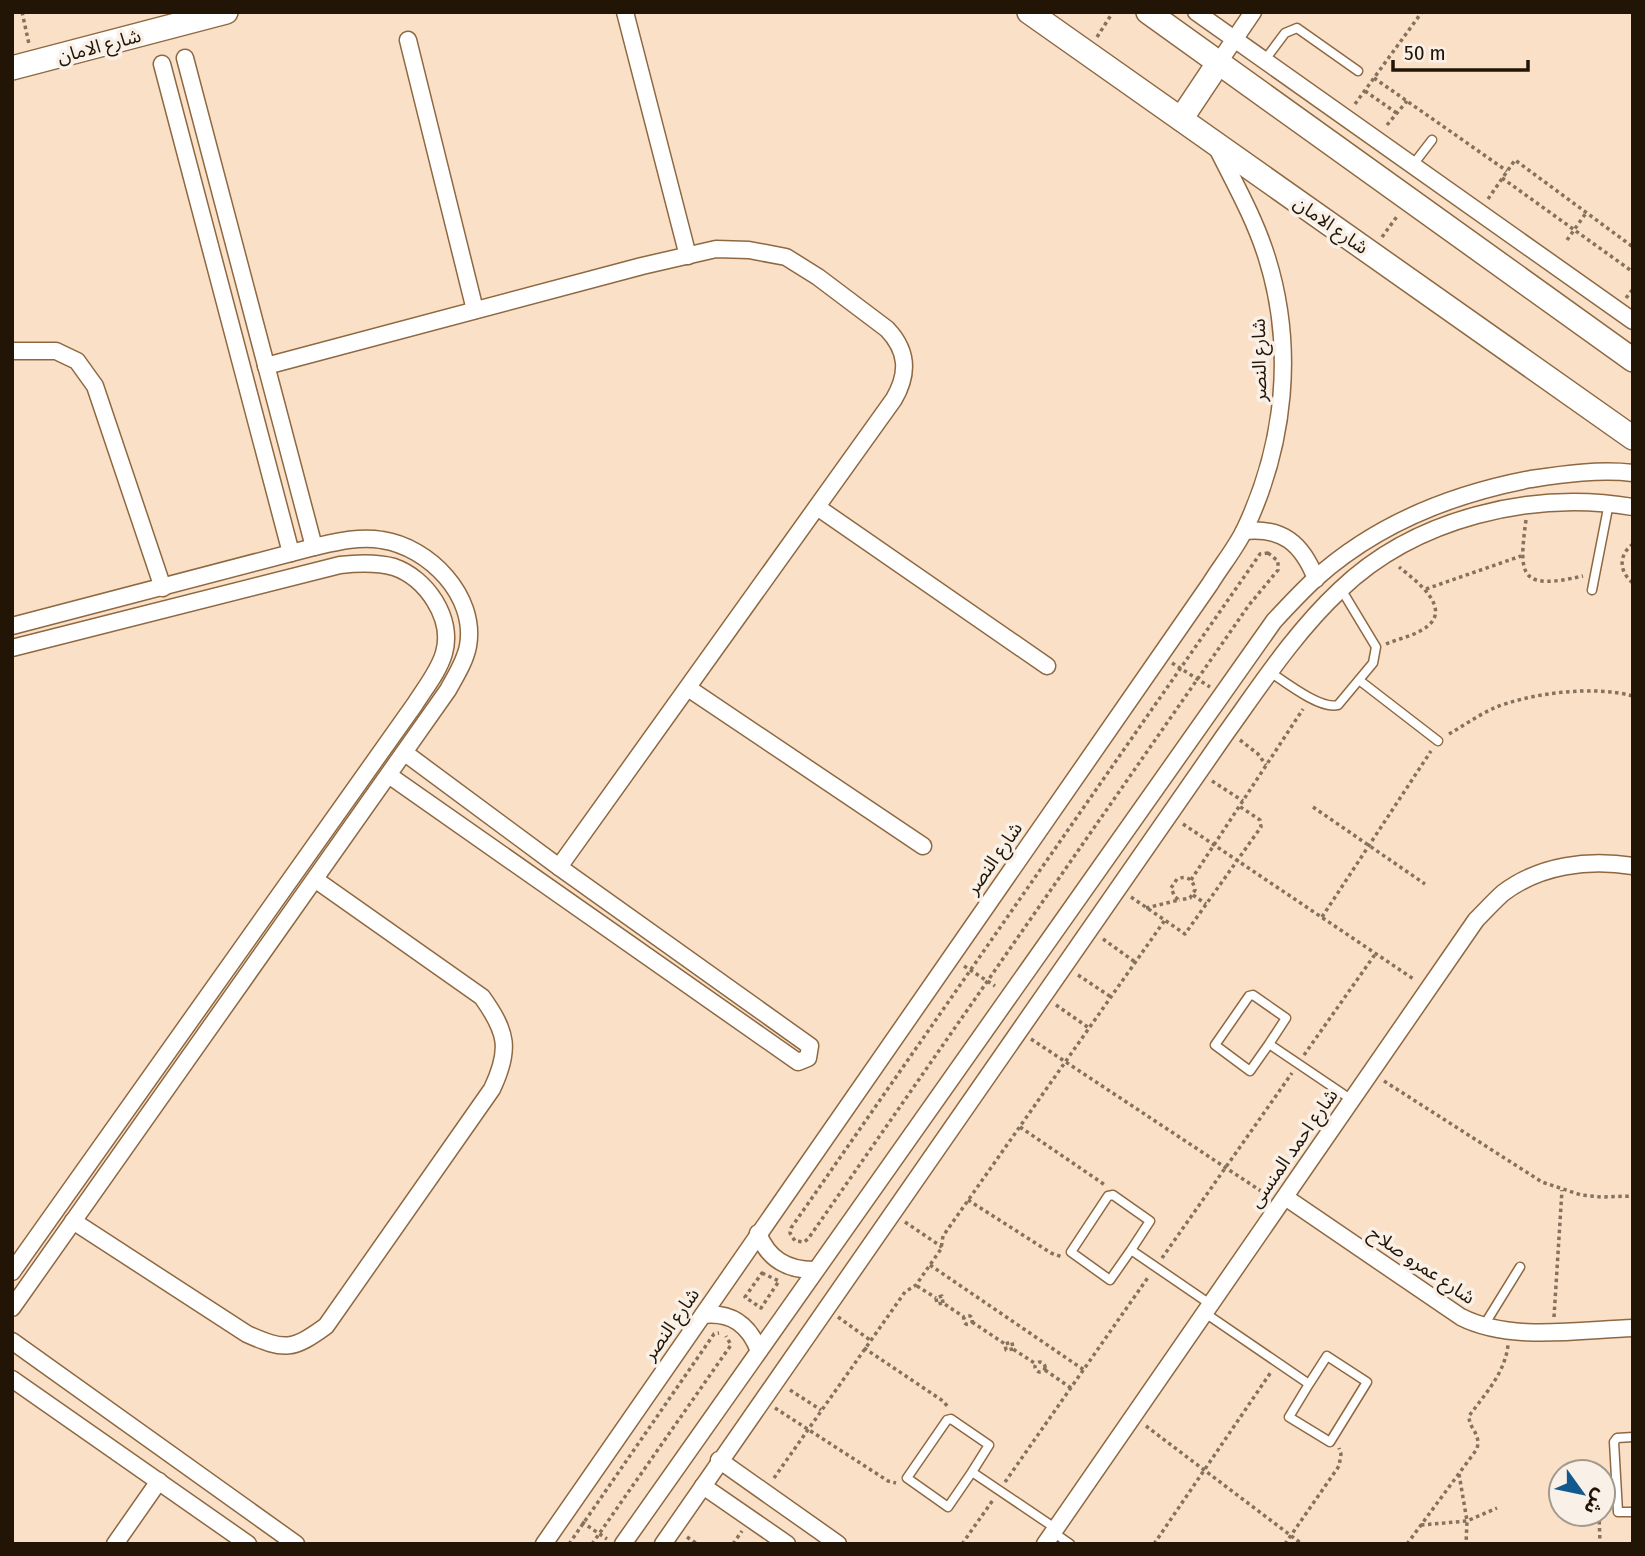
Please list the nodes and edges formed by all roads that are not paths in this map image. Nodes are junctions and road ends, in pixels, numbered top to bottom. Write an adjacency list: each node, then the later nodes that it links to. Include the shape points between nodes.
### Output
1 (226, 12): 13 (street, شارع الامان)
2 (625, 12): 19 (street)
3 (1029, 12): 15 (street, شارع الامان)
4 (1148, 12): 11 (street)
5 (1252, 12): 7 (street)
6 (1200, 14): 7 (street)
7 (1233, 39): 10 (street); 11 (street)
8 (408, 40): 20 (street)
9 (185, 58): 24 (street)
10 (1264, 61): 14 (lane, via 1284,33 1297,28); 18 (street)
11 (1219, 62): 15 (street); 23 (street)
12 (162, 64): 28 (street)
13 (23, 66)
14 (1358, 71)
15 (1181, 119): 17 (street, شارع الامان)
16 (1432, 140): 18 (lane)
17 (1213, 142): 25 (street, شارع الامان); 32 (street, شارع النصر, via 1267,257 1279,310 1284,364 1280,419 1268,472)
18 (1412, 166): 21 (street)
19 (688, 256): 20 (street); 30 (street, via 727,249 786,257 887,329 902,350 901,387)
20 (475, 310): 24 (street)
21 (1633, 321)
22 (12, 351): 36 (street, via 56,351 77,361 95,386)
23 (1633, 360)
24 (266, 366): 26 (street)
25 (1633, 438)
26 (294, 471): 28 (street); 33 (street)
27 (1633, 473): 35 (street, via 1561,474 1463,494 1374,536)
28 (271, 477): 34 (street)
29 (1609, 503): 31 (street); 37 (street, via 1528,505 1436,528 1384,554); 38 (lane)
30 (817, 507): 41 (street); 44 (street)
31 (1633, 508)
32 (1244, 531): 35 (street, via 1275,533 1291,540 1303,552); 64 (street, شارع النصر)
33 (314, 547): 34 (street); 46 (street, via 358,538 407,547 429,560 460,599 469,623 468,647 448,690)
34 (291, 553): 36 (street)
35 (1316, 579): 59 (street, via 1274,621)
36 (163, 587): 39 (street)
37 (1341, 589): 42 (street); 43 (lane, via 1376,647 1373,663)
38 (1592, 590)
39 (12, 626)
40 (12, 649): 55 (street, via 340,565 367,562 395,568 420,582 438,605 445,626 445,652 434,676)
41 (1047, 666)
42 (1270, 672): 43 (lane, via 1327,705 1338,705); 60 (street)
43 (1360, 680): 45 (lane)
44 (688, 688): 50 (street); 52 (street)
45 (1438, 741)
46 (405, 753): 47 (street); 48 (street)
47 (390, 776): 49 (street); 53 (street)
48 (484, 811): 49 (street); 52 (street)
49 (470, 832): 56 (street)
50 (923, 846)
51 (1633, 866): 61 (street, شارع احمد المنسى, via 1575,864 1538,873 1504,893 1476,920)
52 (559, 867): 54 (street)
53 (316, 880): 57 (street); 63 (street, via 482,997 498,1019 506,1043 503,1067 492,1089 326,1326 290,1347 268,1344)
54 (733, 991): 56 (street); 56 (street, via 810,1046 808,1058 798,1062)
55 (205, 1001): 57 (street); 68 (street)
56 (721, 1009)
57 (222, 1012): 63 (street)
58 (1269, 1044): 58 (lane, via 1286,1018 1251,994 1215,1046 1250,1071); 61 (lane)
59 (973, 1047): 60 (street); 67 (street)
60 (997, 1061): 81 (street)
61 (1352, 1100): 62 (street, شارع احمد المنسى)
62 (1282, 1200): 70 (street, شارع احمد المنسى); 72 (street, شارع عمرو صلاح)
63 (73, 1221): 69 (street)
64 (758, 1233): 67 (street, via 779,1262); 71 (street, شارع النصر)
65 (1131, 1250): 65 (lane, via 1150,1221 1113,1195 1071,1253 1111,1280); 70 (lane)
66 (1520, 1266): 72 (lane)
67 (814, 1270): 75 (street)
68 (12, 1272)
69 (12, 1308)
70 (1208, 1309): 77 (lane); 86 (street, شارع احمد المنسى)
71 (703, 1315): 75 (street, via 738,1321); 90 (street, شارع النصر)
72 (1483, 1327): 73 (street, شارع عمرو صلاح, via 1509,1333)
73 (1633, 1328)
74 (12, 1341): 78 (street)
75 (759, 1351): 91 (street)
76 (12, 1379): 79 (street)
77 (1309, 1384): 77 (lane, via 1289,1417 1331,1441 1367,1382 1327,1356)
78 (95, 1399): 79 (street); 87 (street)
79 (79, 1425): 83 (street)
80 (1633, 1437): 85 (lane, via 1614,1441 1618,1512)
81 (719, 1460): 84 (street); 94 (street)
82 (972, 1472): 82 (lane, via 989,1445 950,1419 907,1479 948,1507); 86 (lane)
83 (159, 1481): 88 (street); 89 (street)
84 (703, 1486): 92 (street); 93 (street)
85 (1633, 1512)
86 (1051, 1535): 95 (lane)
87 (293, 1543)
88 (115, 1544)
89 (248, 1544)
90 (544, 1544)
91 (623, 1544)
92 (663, 1544)
93 (787, 1544)
94 (838, 1544)
95 (1070, 1544)

